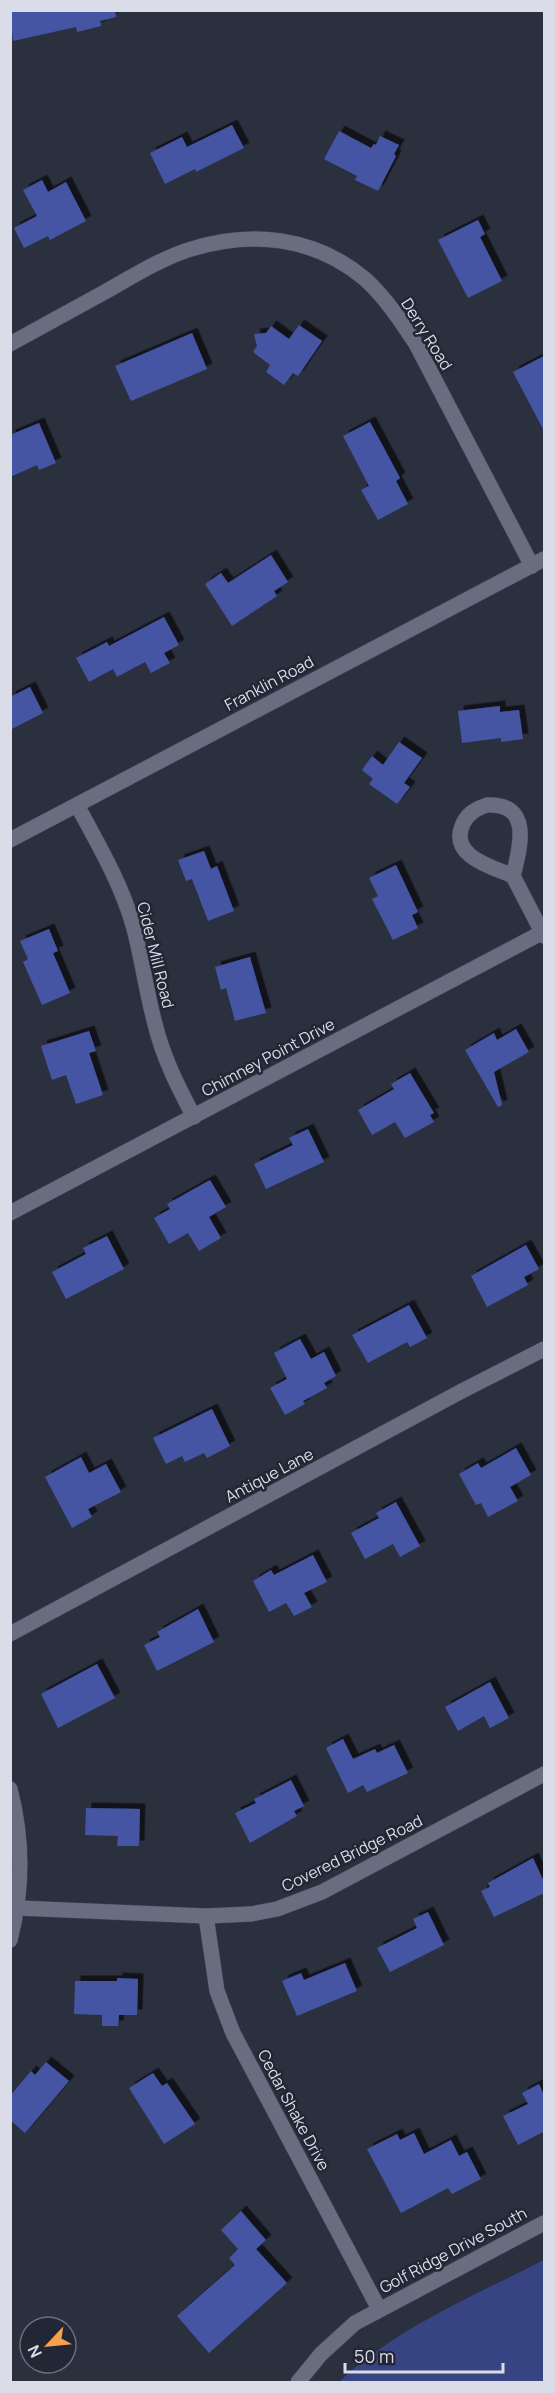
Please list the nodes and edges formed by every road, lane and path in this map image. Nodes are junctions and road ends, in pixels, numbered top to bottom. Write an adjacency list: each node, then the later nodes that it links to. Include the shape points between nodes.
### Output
1 (10, 344): 2 (street, Derry Road, via 187,250 255,238 282,239 310,247 366,280 402,322)
2 (538, 562): 3 (street, Franklin Road)
3 (77, 805): 4 (street, Franklin Road); 7 (street, Cider Mill Road, via 124,901 161,1044)
4 (10, 840)
5 (513, 876): 5 (street, via 479,862 465,849 461,829 477,808 500,806 517,818 521,836); 6 (street)
6 (544, 934): 7 (street, Chimney Point Drive)
7 (194, 1116): 8 (street, Chimney Point Drive)
8 (10, 1213)
9 (544, 1350): 10 (street, Antique Lane)
10 (10, 1634)
11 (544, 1774): 14 (street, Covered Bridge Road, via 301,1901 251,1914)
12 (10, 1789): 13 (street, via 19,1832)
13 (18, 1908): 14 (street, Covered Bridge Road); 15 (street)
14 (206, 1917): 17 (street, Cedar Shake Drive, via 218,1991 233,2033)
15 (10, 1940)
16 (544, 2223): 17 (street, Golf Ridge Drive South)
17 (379, 2309): 18 (street, Golf Ridge Drive South, via 342,2333)
18 (297, 2382)

